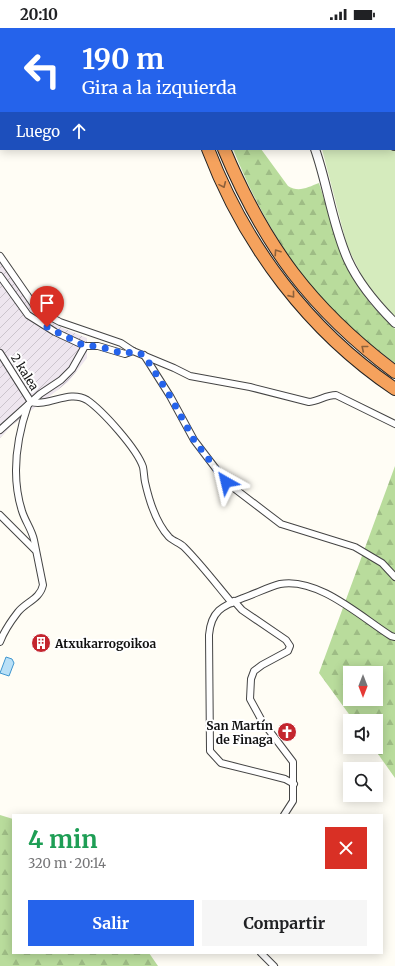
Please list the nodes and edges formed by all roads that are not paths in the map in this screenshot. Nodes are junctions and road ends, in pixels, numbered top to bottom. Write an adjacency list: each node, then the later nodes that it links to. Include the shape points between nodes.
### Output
1 (208, 150): 12 (highway, one-way to 12, via 243,225 276,275 332,339)
2 (224, 150): 11 (highway, one-way to 2, via 341,328 294,275 256,219)
3 (315, 150): 6 (street, via 338,235 348,261 370,296)
4 (0, 256): 8 (street, via 26,294 44,313 60,322 121,343)
5 (0, 276): 7 (street, via 28,315 55,332)
6 (395, 323)
7 (85, 346): 8 (street, via 98,346 125,354); 13 (street, via 72,369)
8 (133, 351): 10 (street)
9 (0, 353): 13 (street, 2 kalea)
10 (144, 355): 14 (street, via 190,376 250,387 301,401 315,402 328,395 336,395); 18 (street, via 194,440 226,482 281,524 355,547 382,562)
11 (395, 372)
12 (395, 389)
13 (29, 404): 15 (street); 17 (street, via 18,438 17,485); 19 (street, via 77,397 86,400 112,424 136,452 143,468 152,509 170,538 184,548)
14 (395, 424)
15 (0, 430)
16 (0, 515): 17 (street)
17 (35, 550): 21 (street, via 42,591 19,611)
18 (395, 577)
19 (233, 602): 20 (street, via 280,584 303,584 321,590); 22 (street, via 286,640 290,646 288,651 254,671 250,699 262,722 293,762); 22 (street, via 216,612 210,623 210,751 221,763 285,779)
20 (395, 637)
21 (0, 642)
22 (294, 784): 23 (street, via 293,801)
23 (285, 814)
24 (261, 954): 25 (street)
25 (274, 966)

